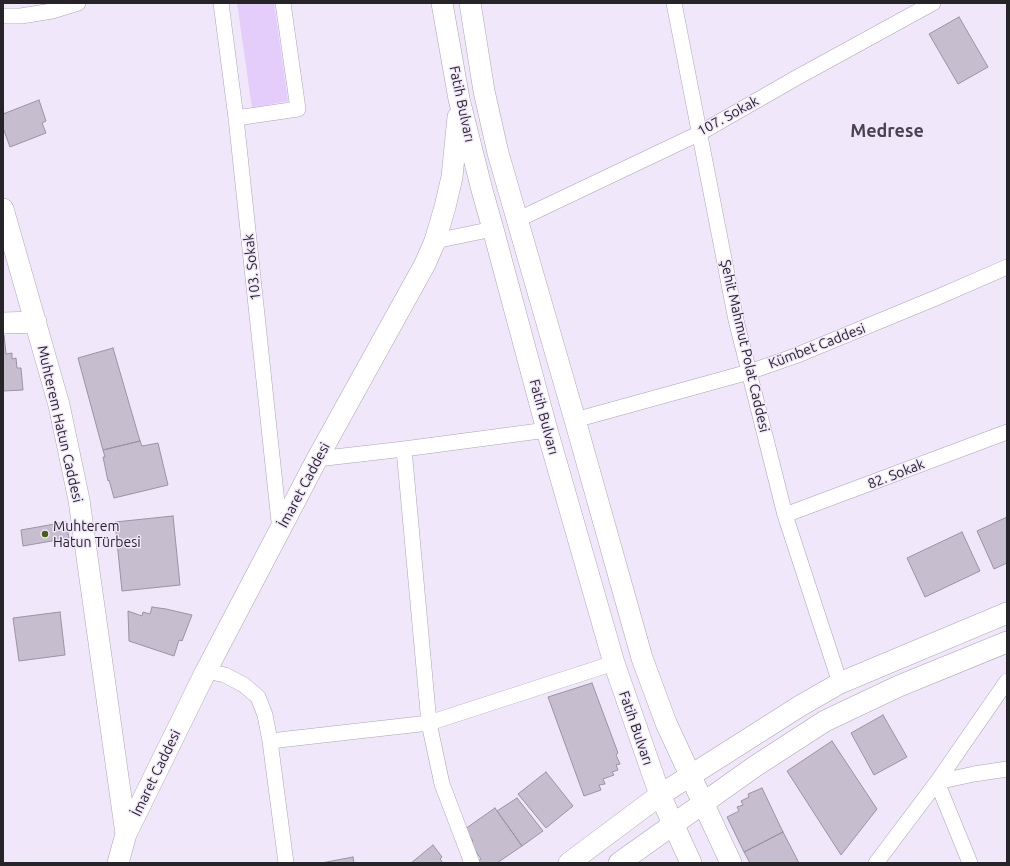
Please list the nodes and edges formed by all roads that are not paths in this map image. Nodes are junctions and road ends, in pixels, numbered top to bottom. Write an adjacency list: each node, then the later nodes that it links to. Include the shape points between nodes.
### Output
1 (78, 3): 8 (street, via 22,16)
2 (222, 3): 10 (street, 103. Sokak)
3 (283, 3): 10 (street, via 298,109)
4 (442, 3): 9 (main road, Fatih Bulvarı)
5 (470, 3): 13 (main road, Fatih Bulvarı, via 484,91)
6 (674, 3): 11 (street, Şehit Mahmut Polat Caddesi)
7 (930, 4): 11 (street, 107. Sokak)
8 (3, 16)
9 (459, 99): 14 (main road, Fatih Bulvarı); 15 (main road, İmaret Caddesi, via 452,177)
10 (236, 118): 26 (street, 103. Sokak)
11 (700, 132): 13 (street, 107. Sokak); 19 (street, Şehit Mahmut Polat Caddesi, via 736,320)
12 (3, 209): 17 (main road, Muhterem Hatun Caddesi)
13 (517, 220): 20 (main road, Fatih Bulvarı)
14 (493, 229): 15 (street); 21 (main road, Fatih Bulvarı)
15 (435, 241): 24 (main road, İmaret Caddesi, via 425,264)
16 (1007, 267): 19 (street, Kümbet Caddesi, via 832,341)
17 (36, 322): 18 (main road); 41 (main road, Muhterem Hatun Caddesi, via 59,405 78,500)
18 (3, 323)
19 (749, 372): 20 (street, Kümbet Caddesi); 25 (street, Şehit Mahmut Polat Caddesi)
20 (575, 420): 36 (main road, Fatih Bulvarı, via 642,658 666,723)
21 (546, 430): 23 (street); 29 (main road, Fatih Bulvarı)
22 (1007, 432): 25 (street, 82. Sokak)
23 (404, 450): 24 (street); 33 (street)
24 (317, 459): 26 (main road, İmaret Caddesi)
25 (785, 515): 32 (street, Şehit Mahmut Polat Caddesi)
26 (280, 531): 30 (main road, İmaret Caddesi)
27 (1007, 613): 32 (main road)
28 (1007, 642): 39 (main road, via 899,686 825,721)
29 (614, 663): 33 (street); 38 (main road, Fatih Bulvarı)
30 (206, 671): 34 (street, via 225,675 244,685 258,697 265,715); 41 (main road, İmaret Caddesi)
31 (1007, 681): 37 (street)
32 (840, 683): 36 (main road, via 780,718)
33 (429, 723): 34 (street); 44 (street, via 442,784)
34 (270, 741): 43 (street)
35 (1007, 769): 37 (street)
36 (691, 777): 38 (main road); 39 (main road, Fatih Bulvarı)
37 (938, 782): 49 (street); 50 (street)
38 (660, 795): 40 (main road, Fatih Bulvarı); 45 (main road)
39 (704, 802): 40 (main road); 48 (main road, Fatih Bulvarı)
40 (673, 824): 46 (main road); 47 (main road, Fatih Bulvarı)
41 (126, 834): 42 (main road, İmaret Caddesi)
42 (118, 863)
43 (286, 863)
44 (472, 863)
45 (569, 863)
46 (619, 863)
47 (691, 863)
48 (731, 863)
49 (876, 863)
50 (970, 863)

